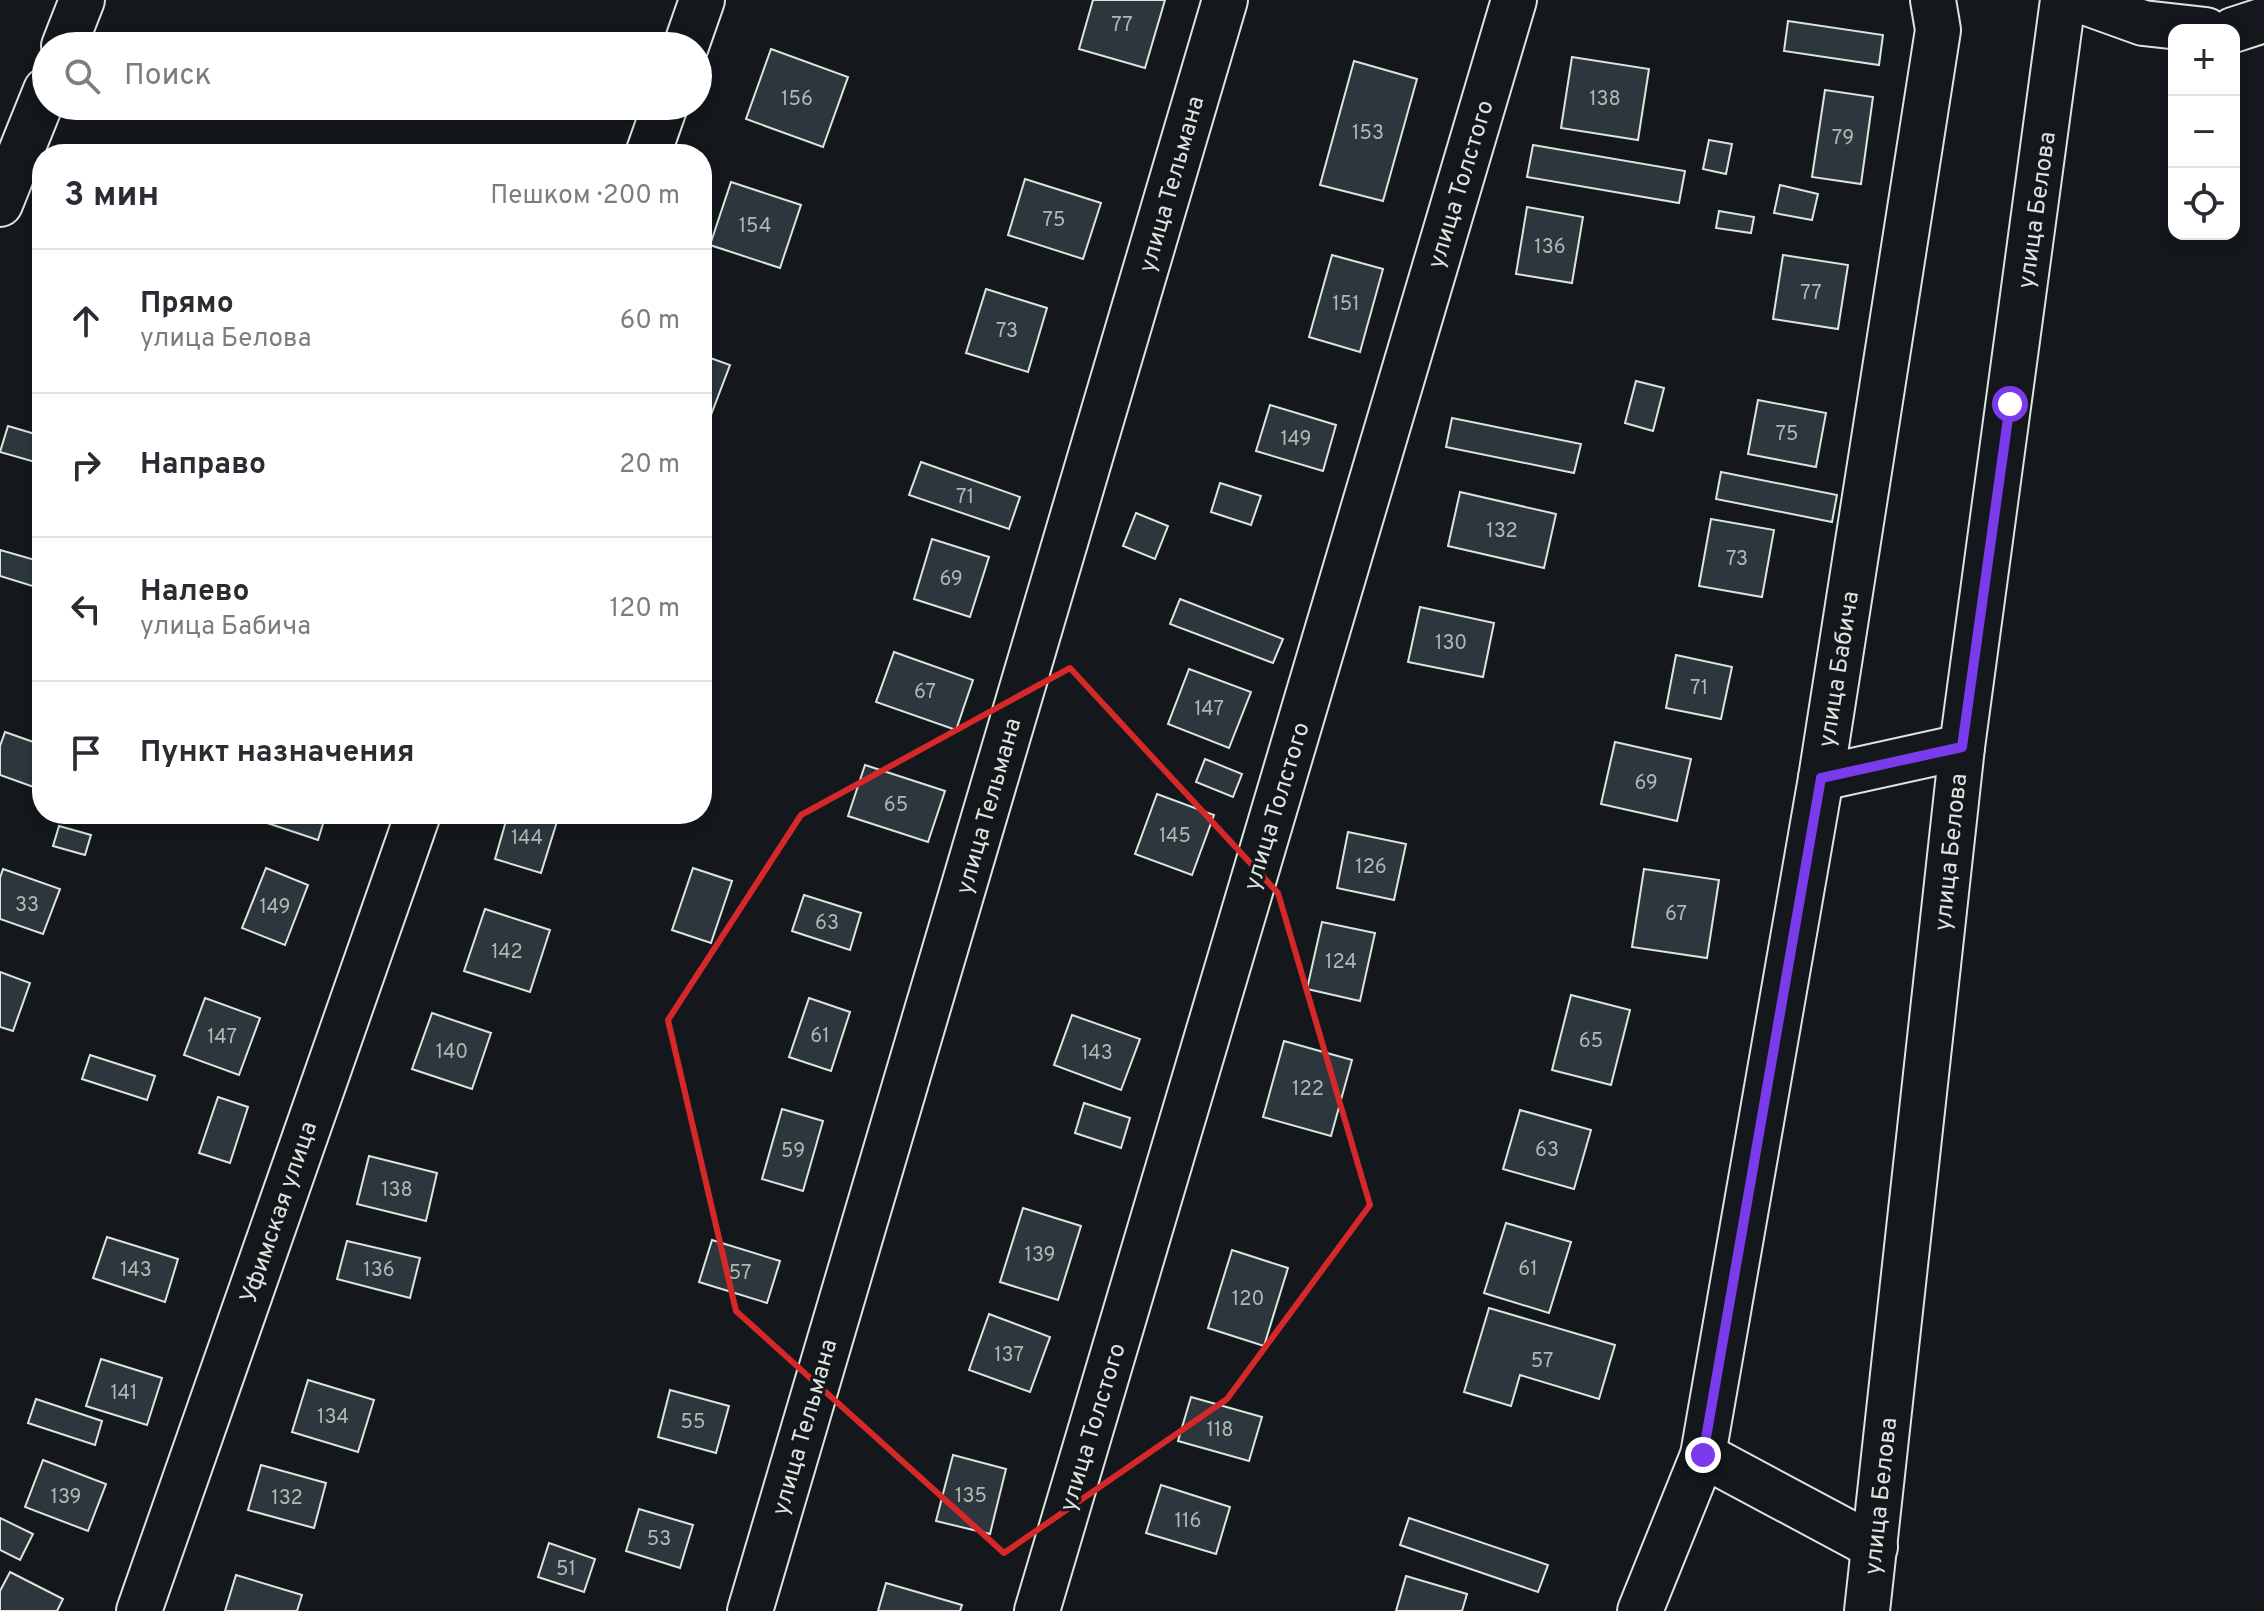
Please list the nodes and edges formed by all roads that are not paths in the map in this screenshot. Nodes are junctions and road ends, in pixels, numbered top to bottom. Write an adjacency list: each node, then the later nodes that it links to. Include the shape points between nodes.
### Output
1 (82, 0): 11 (street)
2 (702, 0): 12 (street)
3 (1225, 0): 23 (street, улица Тельмана)
4 (1514, 0): 24 (street, улица Толстого)
5 (1933, 0): 18 (street, улица Бабича, via 1938,30)
6 (2063, 0): 17 (street, улица Белова)
7 (2079, 0): 9 (street, via 2143,23)
8 (2264, 20): 10 (street)
9 (2168, 26)
10 (2240, 28)
11 (69, 32)
12 (691, 32)
13 (34, 120): 16 (street)
14 (660, 120): 15 (street)
15 (652, 144)
16 (0, 204)
17 (1962, 747): 18 (street); 21 (street, улица Белова)
18 (1821, 778): 20 (street, улица Бабича)
19 (414, 824): 22 (street, Уфимская улица)
20 (1703, 1455): 21 (street); 25 (street, улица Бабича)
21 (1875, 1547): 26 (street, улица Белова)
22 (139, 1611)
23 (750, 1611)
24 (1037, 1611)
25 (1640, 1611)
26 (1867, 1611)

